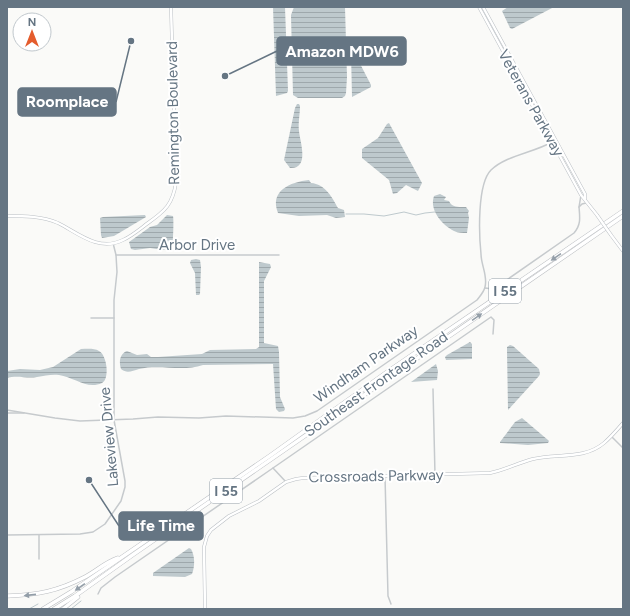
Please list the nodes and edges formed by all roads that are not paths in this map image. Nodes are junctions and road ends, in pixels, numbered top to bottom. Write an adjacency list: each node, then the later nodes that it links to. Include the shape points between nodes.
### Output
1 (171, 7): 12 (street, Remington Boulevard, via 176,182 174,193 167,208 160,214 129,236)
2 (478, 7): 4 (street, Veterans Parkway)
3 (483, 7): 6 (street, Veterans Parkway)
4 (552, 142): 5 (street, Veterans Parkway); 17 (street, via 506,161 486,176 480,220 480,255 486,278)
5 (581, 195): 6 (street, Veterans Parkway); 8 (street)
6 (585, 198): 7 (street, Veterans Parkway)
7 (588, 203): 8 (street); 13 (street, Veterans Parkway, bridge)
8 (579, 207): 17 (street, via 579,228 574,233 498,286)
9 (623, 211): 36 (highway, I 55, one-way to 36)
10 (7, 216): 12 (street, Remington Boulevard, via 42,218 95,243)
11 (623, 216): 35 (highway, I 55, one-way to 11)
12 (113, 243): 15 (street, Lakeview Drive)
13 (622, 247): 14 (street, Veterans Parkway)
14 (623, 250)
15 (116, 255): 16 (street, Arbor Drive); 19 (street, Lakeview Drive)
16 (279, 255)
17 (485, 288): 25 (street, Windham Parkway, via 477,300 328,404 304,416 158,416)
18 (91, 318): 19 (street)
19 (114, 318): 25 (street, Lakeview Drive)
20 (493, 334): 29 (street, Southeast Frontage Road, via 494,320 491,317)
21 (433, 389): 30 (street)
22 (7, 410): 24 (street, Windham Parkway)
23 (7, 413): 24 (street)
24 (26, 413): 25 (street, Windham Parkway, via 68,420)
25 (114, 420): 33 (street, Lakeview Drive, via 125,481 121,501 105,524 93,532)
26 (623, 423): 27 (street, Crossroads Parkway)
27 (611, 436): 28 (street); 30 (street, Crossroads Parkway, via 603,444 583,454 534,459 490,474)
28 (623, 448)
29 (272, 468): 32 (street); 38 (street, via 115,577 101,588)
30 (435, 475): 31 (street, Crossroads Parkway)
31 (385, 476): 32 (street, Crossroads Parkway, via 296,478); 40 (street, via 388,596)
32 (286, 482): 44 (street, Crossroads Parkway, via 259,501 234,513 215,526 207,536 204,547)
33 (39, 534): 34 (street, Lakeview Drive); 37 (street)
34 (7, 535)
35 (134, 554): 42 (highway, I 55); 43 (highway)
36 (123, 556): 39 (highway, one-way to 39, via 63,587 30,596); 41 (highway, I 55, one-way to 41)
37 (39, 559)
38 (98, 594)
39 (7, 596)
40 (391, 604)
41 (43, 609)
42 (54, 609)
43 (63, 609)
44 (205, 609)

